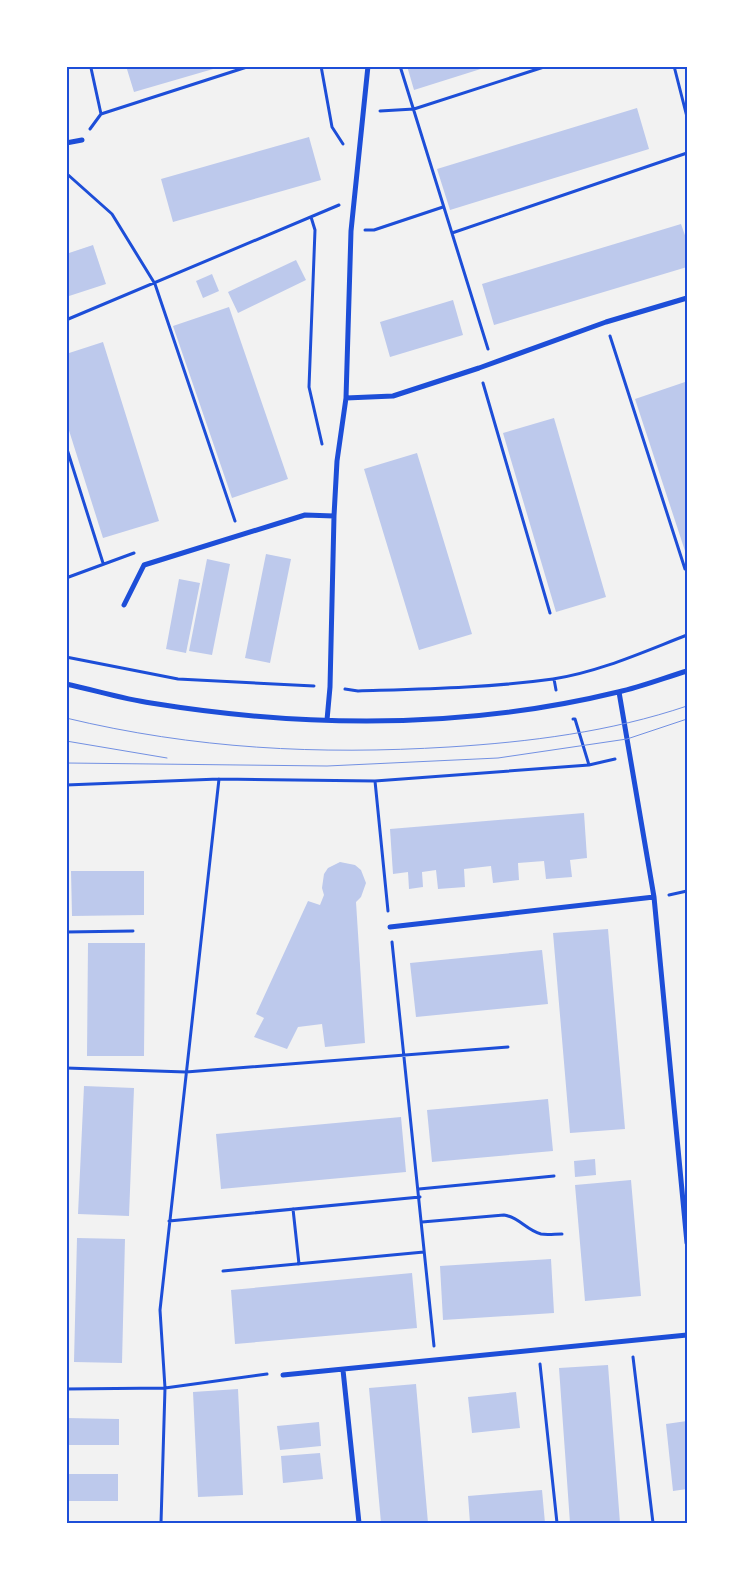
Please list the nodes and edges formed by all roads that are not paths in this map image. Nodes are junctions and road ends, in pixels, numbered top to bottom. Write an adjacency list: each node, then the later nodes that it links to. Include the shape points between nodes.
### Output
1 (368, 66): 5 (street, via 351,230)
2 (82, 140): 3 (street)
3 (66, 143)
4 (687, 298): 5 (street, via 606,322 393,396)
5 (346, 398): 6 (street, via 337,461)
6 (334, 516): 7 (street, via 305,515 144,565); 11 (street)
7 (124, 605)
8 (687, 671): 10 (street)
9 (66, 684): 11 (street, via 150,703)
10 (619, 692): 11 (street, via 558,704 435,719 389,722); 12 (street)
11 (327, 720)
12 (654, 897): 13 (street); 14 (street)
13 (390, 927)
14 (687, 1243)
15 (687, 1335): 16 (street)
16 (343, 1370): 17 (street); 18 (street)
17 (283, 1375)
18 (359, 1523)

